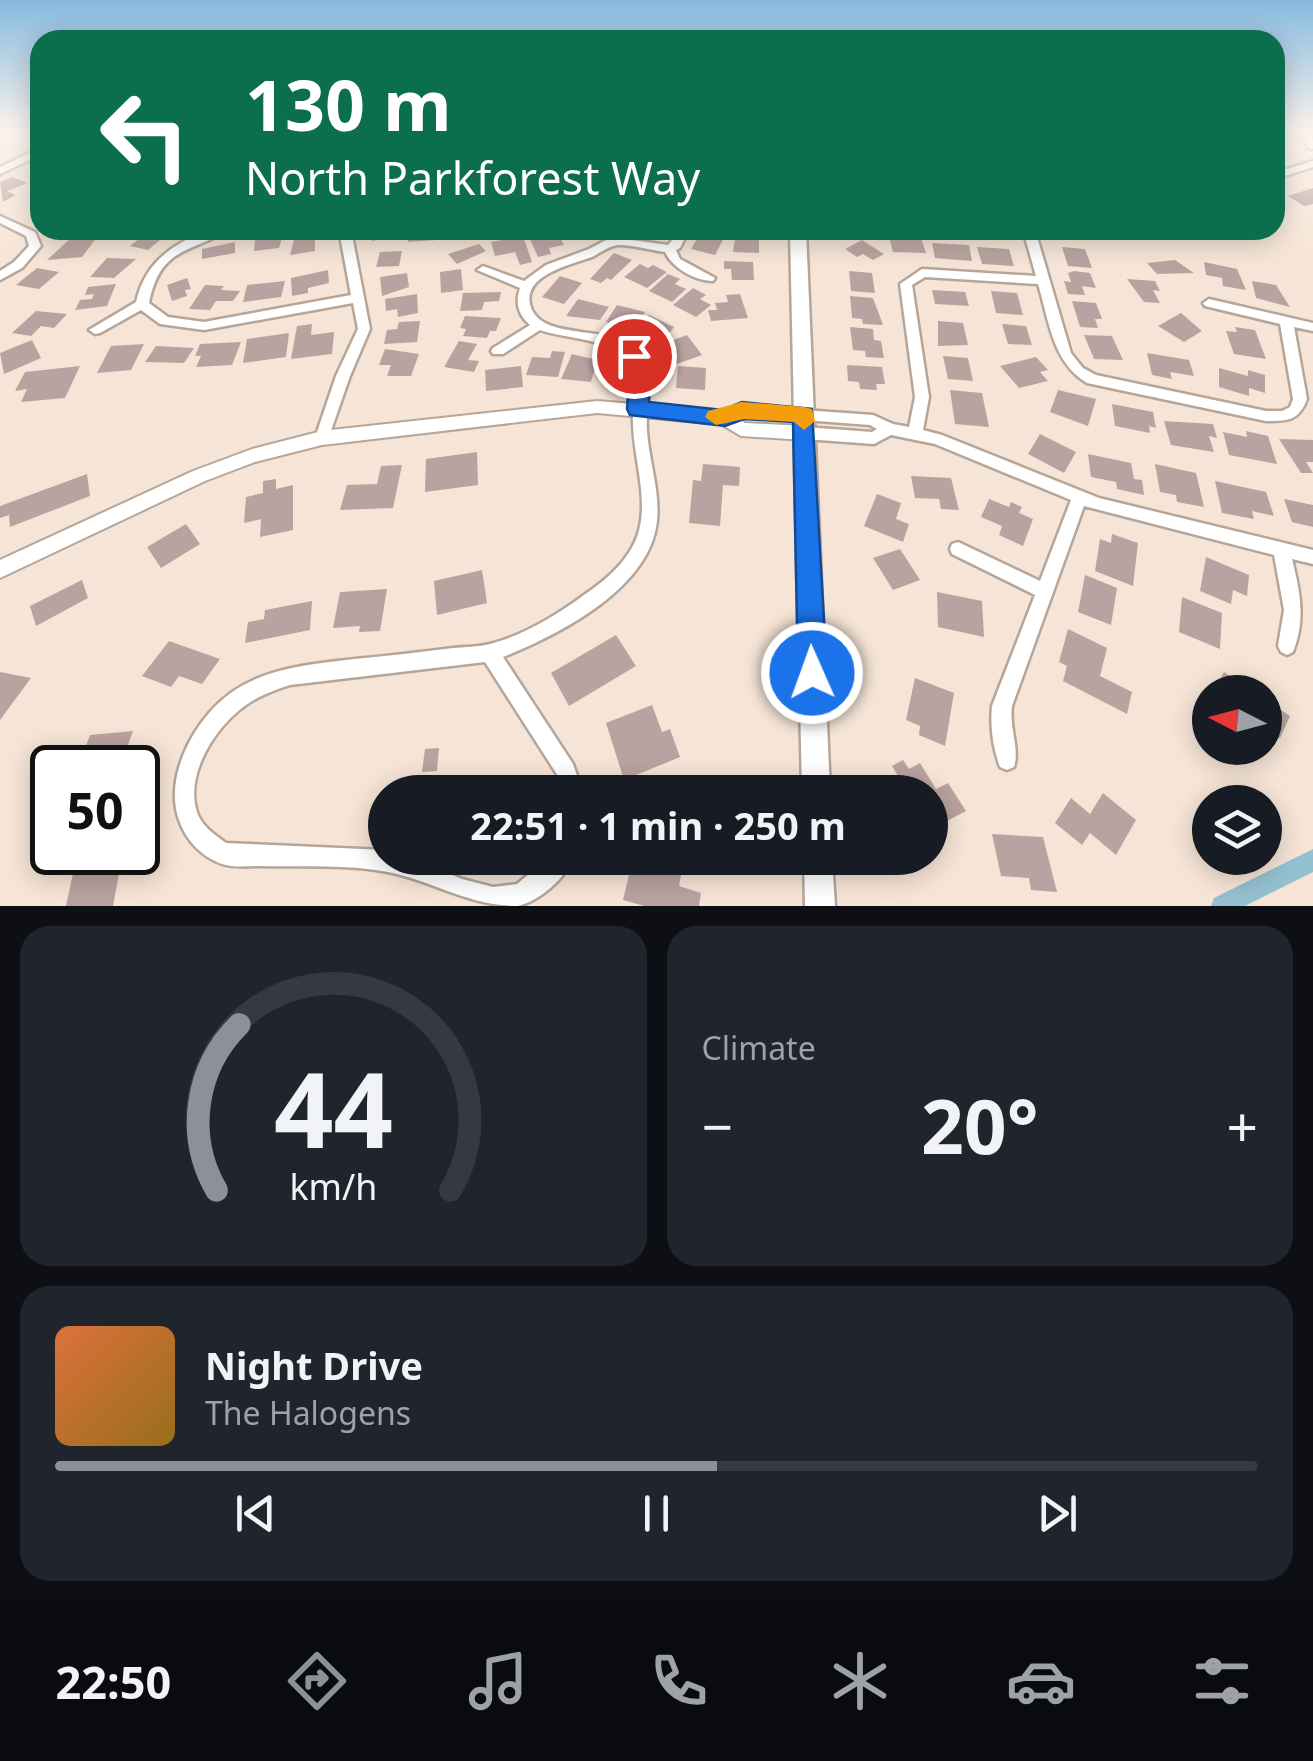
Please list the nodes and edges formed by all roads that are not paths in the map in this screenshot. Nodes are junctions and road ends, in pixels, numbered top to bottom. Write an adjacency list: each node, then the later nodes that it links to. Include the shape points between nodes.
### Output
1 (0, 219): 2 (street)
2 (30, 236)
3 (34, 240): 12 (street, via 30,254)
4 (194, 240): 18 (street, via 147,277)
5 (347, 240): 16 (street)
6 (678, 240): 10 (street)
7 (798, 240): 25 (main road)
8 (1032, 240): 14 (street)
9 (615, 241): 10 (street); 15 (street, via 546,270)
10 (669, 250): 13 (street, via 675,261)
11 (483, 270): 15 (street)
12 (0, 276)
13 (709, 278)
14 (1042, 280): 19 (street, via 1065,354 1078,371 1108,384 1284,416 1300,399); 26 (street, via 912,277 905,292 922,397)
15 (527, 286): 20 (street, via 525,310)
16 (359, 298): 18 (street, via 204,326 165,320); 27 (street, via 363,338)
17 (1209, 302): 19 (street)
18 (142, 304): 22 (street)
19 (1286, 321): 21 (street)
20 (539, 325): 23 (street); 24 (street, via 624,347 640,368)
21 (1313, 327)
22 (96, 330)
23 (498, 352)
24 (638, 409): 25 (street, via 725,418 741,429); 27 (street, via 582,408); 35 (street, via 649,513 639,552 605,590)
25 (804, 424): 26 (street, via 873,420); 38 (main road)
26 (914, 432): 28 (street)
27 (322, 438): 32 (street, via 234,462)
28 (1078, 499): 30 (street); 33 (street)
29 (958, 548): 33 (street)
30 (1282, 550): 31 (street); 34 (street, via 1294,610)
31 (1313, 558)
32 (0, 569)
33 (1044, 592): 36 (street, via 1002,706)
34 (1286, 646)
35 (490, 653): 37 (street); 39 (street, via 262,684 210,724 193,752 184,807 196,835 222,854)
36 (1007, 760)
37 (568, 775)
38 (815, 775)
39 (368, 860)
40 (429, 875): 41 (street, via 476,896 510,897)
41 (547, 875)
42 (819, 875): 43 (main road)
43 (820, 906)

